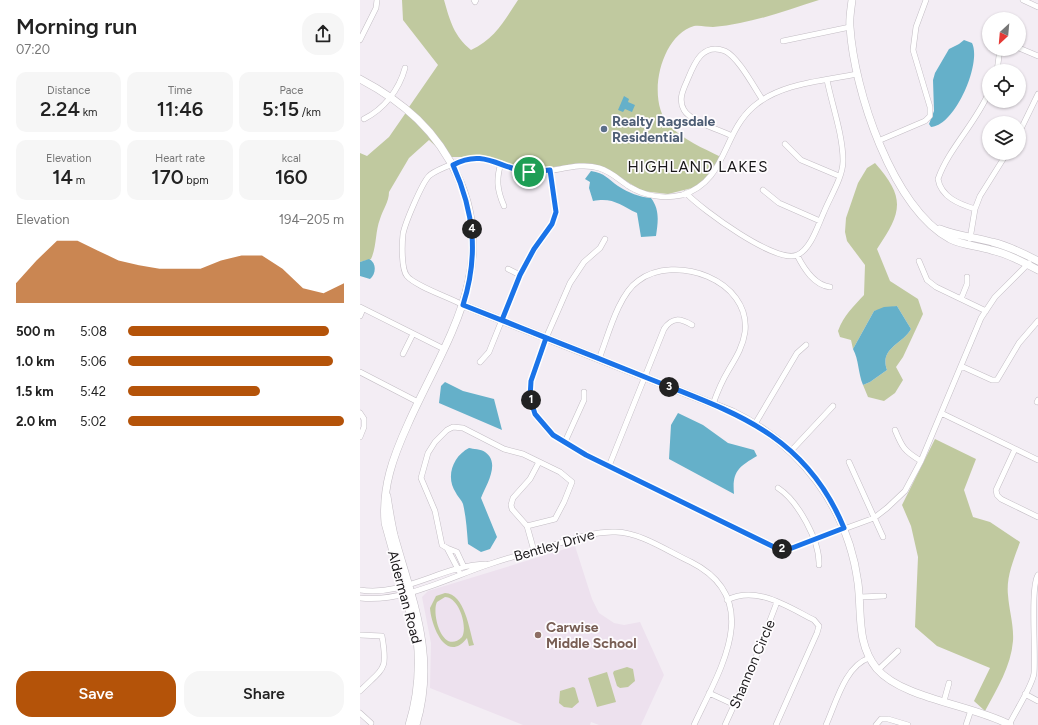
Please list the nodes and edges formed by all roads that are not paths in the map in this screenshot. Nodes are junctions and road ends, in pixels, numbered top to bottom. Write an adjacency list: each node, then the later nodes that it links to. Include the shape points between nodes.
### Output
1 (376, 0): 7 (street, via 376,8)
2 (852, 0): 6 (street)
3 (926, 0): 22 (street, via 916,26 913,50 930,107 930,116 925,121)
4 (1023, 0): 5 (street)
5 (1038, 7)
6 (850, 27): 8 (street); 12 (street)
7 (360, 40)
8 (783, 40)
9 (1026, 51): 10 (street)
10 (1038, 56)
11 (405, 68): 16 (street, via 402,79)
12 (857, 74): 14 (street); 22 (street)
13 (360, 79): 16 (street, Alderman Road)
14 (827, 80): 17 (street, via 780,90); 28 (street, via 841,142 843,160)
15 (1038, 94): 20 (street)
16 (391, 96): 19 (street); 26 (street, Alderman Road, via 428,128)
17 (762, 99): 21 (street, via 742,118); 21 (street, via 731,55 710,50 697,59 682,92 681,101 684,109 693,118)
18 (982, 105): 32 (street, via 943,167 938,180 943,192 953,200)
19 (364, 119)
20 (1026, 119)
21 (732, 136): 30 (street, via 716,170 703,184)
22 (878, 141): 35 (street, via 894,174 927,222 950,239)
23 (785, 144): 28 (street, via 801,160)
24 (1002, 160): 32 (street, via 988,181)
25 (501, 163): 26 (street, via 488,159 472,159); 27 (street, via 525,172); 31 (street, via 497,183)
26 (453, 165): 46 (street, Alderman Road, via 466,200 472,230 472,264); 46 (street, via 433,173 425,181 404,230 404,271 409,278)
27 (550, 170): 30 (street, via 592,167 610,172 630,187 648,195 668,197); 42 (street, via 556,212 552,224)
28 (839, 176): 33 (street)
29 (763, 190): 33 (street, via 778,203)
30 (686, 193): 36 (street, via 708,213 771,252 784,256)
31 (504, 206)
32 (975, 208): 35 (street)
33 (820, 221): 36 (street, via 806,248)
34 (605, 239): 54 (street, via 600,248 584,262 570,283)
35 (970, 241): 37 (street, via 1009,247); 39 (street)
36 (797, 255): 44 (street, via 810,276 822,286)
37 (1035, 260): 39 (street)
38 (920, 261): 45 (street, via 927,280)
39 (1027, 264): 41 (street); 48 (street, via 995,297)
40 (508, 269): 42 (street)
41 (1038, 270)
42 (520, 275): 50 (street)
43 (967, 278): 45 (street)
44 (830, 287)
45 (961, 299): 48 (street)
46 (463, 305): 50 (street); 56 (street, Alderman Road)
47 (362, 308): 49 (street); 53 (street)
48 (986, 311): 60 (street)
49 (360, 316)
50 (502, 320): 54 (street); 59 (street, via 489,352)
51 (1038, 321): 60 (street, via 1018,343 1000,377 992,380)
52 (692, 325): 62 (street, via 679,320 668,323)
53 (413, 334): 56 (street); 57 (street)
54 (546, 338): 58 (street); 72 (street, via 531,381 530,398 540,422 553,435)
55 (806, 345): 69 (street, via 797,353)
56 (444, 349): 64 (street, Alderman Road)
57 (403, 354)
58 (599, 359): 62 (street); 65 (street, via 626,294 637,281 651,273 674,268 702,276 725,286 733,293 745,318 742,343)
59 (480, 362)
60 (961, 366): 68 (street)
61 (360, 372): 64 (street)
62 (645, 377): 65 (street); 79 (street)
63 (584, 392): 72 (street, via 584,400)
64 (418, 402): 95 (street, Alderman Road, via 390,465 384,505 385,523)
65 (713, 404): 69 (street)
66 (833, 406): 74 (street)
67 (360, 413): 71 (street, via 364,419 364,427)
68 (942, 413): 73 (street); 76 (street)
69 (755, 424): 74 (street)
70 (895, 430): 76 (street, via 902,448)
71 (360, 437)
72 (565, 442): 79 (street)
73 (1016, 450): 75 (street); 81 (street, via 996,490 997,495)
74 (791, 452): 84 (street, via 819,484)
75 (1038, 460)
76 (921, 461): 82 (street, via 905,491)
77 (539, 462): 83 (street, via 530,479 513,498 511,505); 83 (street, via 560,472 572,482 555,519); 88 (street, via 504,449 463,428 453,427 443,433 428,453 421,478 434,511 442,545)
78 (849, 462): 82 (street)
79 (609, 466): 86 (street, via 776,548 792,548)
80 (778, 488): 86 (street, via 787,494 798,509)
81 (1038, 517)
82 (874, 518): 84 (street); 85 (street)
83 (527, 526): 87 (street)
84 (844, 528): 86 (street); 99 (street, via 853,554)
85 (882, 537)
86 (814, 540): 90 (street, via 820,558)
87 (534, 551): 89 (street, Bentley Drive); 100 (street, Bentley Drive, via 603,532 632,535 702,569 716,582)
88 (453, 553): 91 (street, via 460,556); 92 (street)
89 (489, 564): 91 (street, Bentley Drive); 94 (street, Bentley Drive)
90 (819, 565)
91 (464, 567): 92 (street, Bentley Drive)
92 (458, 568): 94 (street); 95 (street, Bentley Drive)
93 (1038, 575): 103 (street, via 1034,595)
94 (461, 576): 95 (street, Bentley Drive)
95 (407, 588): 96 (street, Bentley Drive); 98 (street, Bentley Drive, via 384,598); 117 (street, Alderman Road, via 419,652 417,691); 118 (street, Alderman Road, via 424,644 423,686)
96 (360, 590)
97 (884, 596): 99 (street)
98 (360, 598)
99 (860, 598): 105 (street, via 861,633)
100 (727, 600): 101 (street, Shannon Circle, via 748,595 762,596); 109 (street, Bentley Drive, via 732,618 731,640)
101 (777, 602): 113 (street, Shannon Circle); 121 (street, Shannon Circle, via 814,620 819,628)
102 (360, 635): 108 (street, via 382,636 386,657 381,670)
103 (1037, 647): 110 (street, via 1034,674)
104 (898, 651): 106 (street)
105 (870, 658): 106 (street); 122 (street, via 853,668)
106 (878, 670): 111 (street, via 902,687)
107 (949, 683): 111 (street)
108 (360, 691)
109 (709, 693): 113 (street); 119 (street, Bentley Drive)
110 (1025, 694): 112 (street); 126 (street)
111 (944, 701): 114 (street)
112 (1038, 701)
113 (734, 705): 120 (street, Shannon Circle)
114 (971, 710): 125 (street); 126 (street, via 992,716)
115 (360, 713): 116 (street)
116 (371, 723)
117 (409, 725)
118 (416, 725)
119 (694, 725)
120 (725, 725)
121 (776, 725)
122 (826, 725)
123 (876, 725): 124 (street, via 881,719 888,718)
124 (908, 725)
125 (966, 725)
126 (1009, 725)

